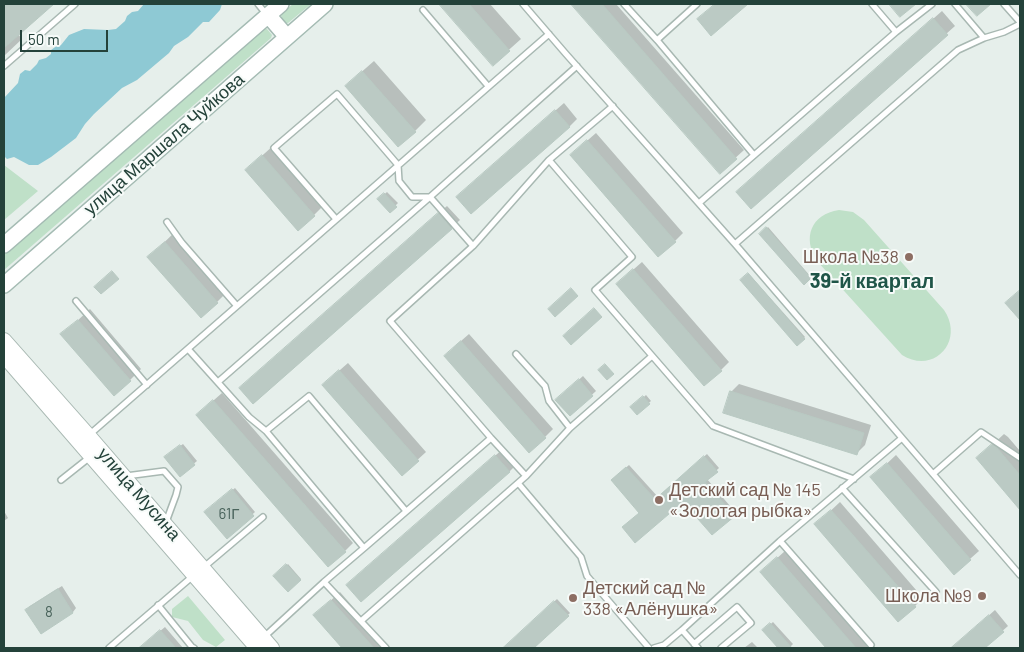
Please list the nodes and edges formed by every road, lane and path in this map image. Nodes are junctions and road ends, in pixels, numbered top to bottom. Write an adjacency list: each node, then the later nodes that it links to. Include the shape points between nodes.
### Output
1 (75, 4): 19 (lane)
2 (281, 4): 11 (main road, улица Маршала Чуйкова)
3 (325, 4): 16 (main road, улица Маршала Чуйкова)
4 (523, 4): 15 (lane)
5 (624, 4): 18 (lane)
6 (697, 4): 18 (lane)
7 (872, 4): 14 (lane)
8 (932, 4): 14 (lane)
9 (955, 4): 17 (lane)
10 (1004, 4): 13 (lane)
11 (263, 9): 16 (main road); 31 (main road, улица Маршала Чуйкова)
12 (423, 10): 21 (lane)
13 (1020, 23): 17 (lane)
14 (896, 32): 23 (lane)
15 (549, 34): 20 (lane); 21 (lane)
16 (287, 37): 33 (main road, улица Маршала Чуйкова)
17 (984, 38): 30 (lane, via 958,50)
18 (657, 40): 23 (lane)
19 (4, 66)
20 (577, 66): 22 (lane); 26 (lane)
21 (488, 86): 25 (lane)
22 (612, 106): 24 (lane); 27 (lane)
23 (754, 155): 27 (lane)
24 (549, 160): 32 (lane); 40 (lane, via 632,257 594,290)
25 (398, 165): 26 (lane, via 399,181 412,197); 28 (lane); 28 (lane, via 337,94 274,148)
26 (430, 197): 32 (lane); 41 (lane)
27 (699, 203): 30 (lane)
28 (336, 219): 35 (lane)
29 (167, 222): 35 (lane)
30 (735, 244): 46 (lane)
31 (4, 245)
32 (473, 246): 45 (lane, via 390,321)
33 (4, 285)
34 (76, 301): 42 (lane)
35 (237, 306): 37 (lane)
36 (4, 340): 47 (street, улица Мусина)
37 (188, 348): 41 (lane); 42 (lane)
38 (516, 354): 43 (lane, via 545,386 549,401)
39 (4, 356): 47 (street, улица Мусина)
40 (652, 356): 43 (lane); 53 (lane, via 713,426)
41 (218, 382): 44 (lane, via 248,417)
42 (147, 385): 47 (lane)
43 (570, 428): 52 (lane)
44 (266, 431): 57 (lane, via 308,396); 61 (lane)
45 (491, 438): 52 (lane); 57 (lane)
46 (902, 438): 50 (lane); 53 (lane)
47 (84, 440): 48 (street, улица Мусина); 51 (street, улица Мусина)
48 (90, 457): 54 (lane); 62 (street, улица Мусина)
49 (1020, 458): 50 (lane, via 981,432)
50 (933, 474): 63 (lane)
51 (124, 476): 59 (street, улица Мусина); 59 (lane, via 164,471 178,487)
52 (526, 476): 55 (lane)
53 (854, 479): 56 (lane)
54 (61, 480)
55 (518, 483): 67 (lane); 76 (lane, via 581,556 587,576)
56 (842, 488): 60 (lane); 65 (lane)
57 (406, 511): 61 (lane)
58 (263, 517): 62 (lane)
59 (165, 524): 62 (street, улица Мусина)
60 (780, 541): 68 (lane); 70 (lane)
61 (364, 548): 64 (lane)
62 (198, 572): 66 (lane); 69 (street, улица Мусина)
63 (1020, 575)
64 (324, 582): 67 (lane); 69 (lane)
65 (936, 592)
66 (158, 605): 72 (lane); 73 (lane)
67 (361, 621): 75 (lane)
68 (682, 630): 71 (lane); 77 (lane, via 664,646)
69 (258, 644): 74 (street, улица Мусина)
70 (871, 645)
71 (696, 646): 78 (lane, via 737,607 751,623)
72 (109, 648)
73 (194, 648)
74 (272, 648)
75 (386, 648)
76 (649, 648)
77 (654, 648)
78 (721, 648)

